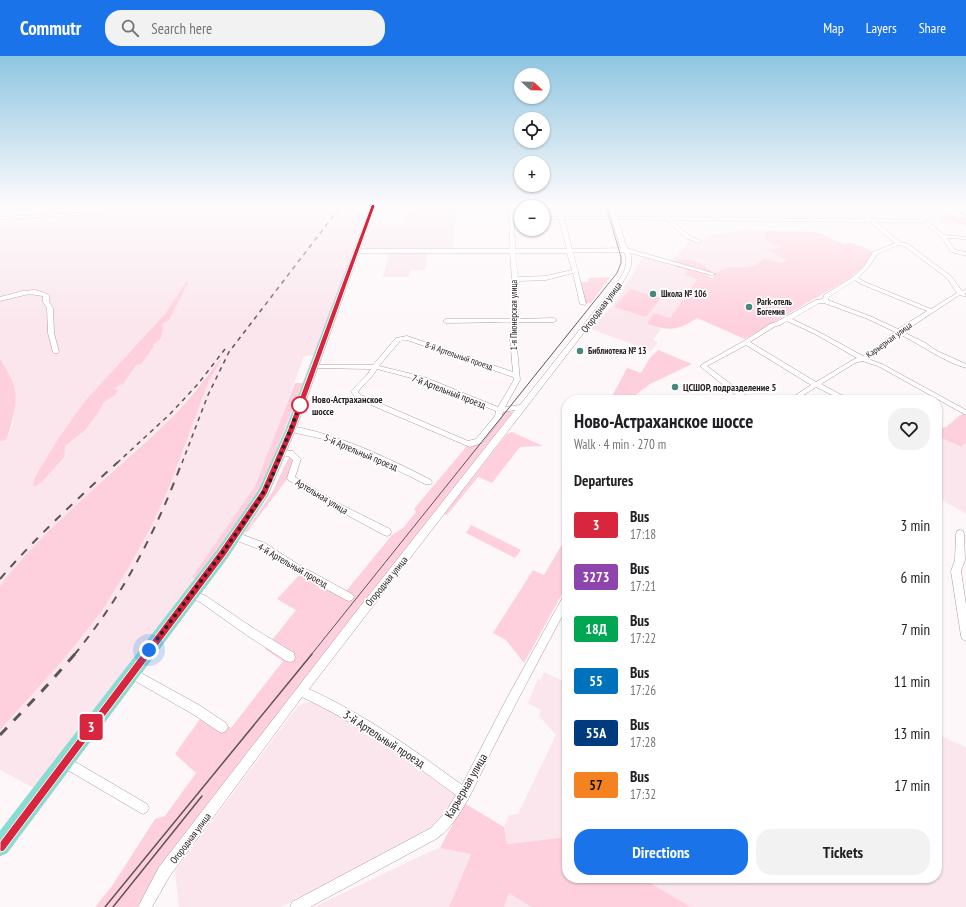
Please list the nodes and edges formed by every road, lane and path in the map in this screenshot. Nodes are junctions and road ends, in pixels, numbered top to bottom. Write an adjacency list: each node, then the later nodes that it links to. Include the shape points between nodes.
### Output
1 (359, 246): 9 (main road)
2 (512, 246): 10 (street, 1-я Пионерская улица)
3 (568, 246): 11 (street)
4 (623, 246): 8 (street)
5 (892, 246): 17 (street, via 875,253)
6 (907, 246): 19 (street, via 949,277)
7 (951, 246): 12 (street, via 954,251)
8 (626, 250): 11 (street); 13 (street); 14 (street)
9 (357, 251): 10 (street); 33 (main road)
10 (512, 251): 11 (street); 18 (street, 1-я Пионерская улица)
11 (570, 252): 15 (street)
12 (966, 254)
13 (640, 255): 14 (street); 16 (street)
14 (631, 258): 42 (street, Огородная улица, via 629,270 622,281)
15 (575, 270): 18 (street, via 546,278); 22 (street)
16 (713, 274)
17 (855, 278): 21 (street, via 826,296); 23 (street)
18 (515, 279): 25 (street, 1-я Пионерская улица)
19 (964, 294): 23 (street, Карьерная улица)
20 (0, 299): 30 (street, via 38,291 46,295)
21 (825, 301): 24 (street, via 818,301); 28 (street, via 870,318)
22 (583, 304)
23 (931, 311): 28 (street, Карьерная улица)
24 (788, 319): 29 (street, via 760,332); 31 (street)
25 (515, 320): 26 (street); 27 (street); 35 (street, 1-я Пионерская улица, via 513,338)
26 (554, 320)
27 (446, 321)
28 (898, 333): 31 (street, Карьерная улица); 32 (street)
29 (746, 342): 36 (street); 37 (street, via 703,366)
30 (56, 352)
31 (863, 359): 36 (street, Карьерная улица, via 853,362); 40 (street, via 880,365)
32 (966, 366)
33 (315, 367): 34 (street, 7-й Артельный проезд); 45 (main road)
34 (375, 367): 35 (street, 8-й Артельный проезд, via 402,337); 43 (street, 7-й Артельный проезд, via 392,370); 43 (street, via 371,375 354,392 356,395 470,444 479,441 498,417)
35 (517, 376): 43 (street)
36 (817, 385): 38 (street, Карьерная улица); 39 (street)
37 (741, 395)
38 (800, 395)
39 (838, 395)
40 (935, 395)
41 (942, 399): 44 (street)
42 (522, 407): 43 (street, 7-й Артельный проезд); 57 (street, Огородная улица)
43 (500, 410)
44 (966, 412)
45 (291, 429): 46 (main road); 47 (street, 5-й Артельный проезд, via 313,432 336,440)
46 (281, 453): 48 (street, Артельная улица, via 290,453 297,459 292,478 337,506); 50 (main road, via 264,492)
47 (428, 482)
48 (387, 532)
49 (960, 534): 54 (street, via 960,560 956,571)
50 (235, 536): 51 (main road); 52 (street, 4-й Артельный проезд, via 262,546)
51 (191, 594): 55 (street); 56 (main road)
52 (349, 597)
53 (562, 607): 60 (street, Карьерная улица)
54 (966, 636)
55 (290, 657)
56 (132, 673): 58 (street, via 196,709); 59 (main road)
57 (301, 691): 60 (street, 3-й Артельный проезд, via 369,726); 63 (street, Огородная улица, via 164,872)
58 (222, 727)
59 (63, 763): 61 (street); 62 (main road)
60 (464, 793): 64 (street, Карьерная улица, via 452,814 428,837)
61 (143, 808)
62 (0, 846)
63 (145, 907)
64 (297, 907)

